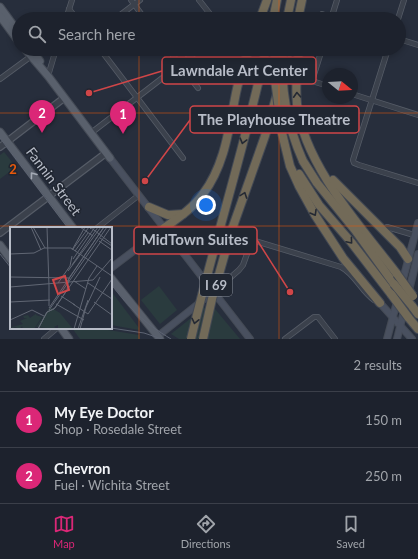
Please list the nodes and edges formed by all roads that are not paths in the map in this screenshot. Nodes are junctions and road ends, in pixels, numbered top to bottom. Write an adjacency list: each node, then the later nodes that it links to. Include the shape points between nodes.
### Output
1 (72, 0): 11 (street)
2 (140, 0): 8 (street)
3 (199, 0): 16 (street)
4 (302, 0): 19 (highway)
5 (337, 0): 20 (street)
6 (404, 0): 21 (street)
7 (266, 1): 17 (highway)
8 (132, 2): 14 (street); 15 (street)
9 (283, 3): 18 (highway)
10 (0, 7): 23 (main road)
11 (69, 9): 12 (street); 13 (street)
12 (68, 12)
13 (71, 12)
14 (122, 12)
15 (140, 12)
16 (208, 12)
17 (262, 12)
18 (277, 12)
19 (299, 12)
20 (334, 12)
21 (400, 12)
22 (0, 16): 24 (main road)
23 (12, 23)
24 (12, 32)
25 (406, 41): 26 (street)
26 (418, 45)
27 (27, 56): 43 (street)
28 (34, 56): 42 (main road)
29 (54, 56): 42 (street)
30 (105, 56): 48 (street)
31 (173, 56): 41 (street)
32 (191, 56): 41 (street)
33 (247, 56): 64 (highway, via 236,91 221,162 203,194)
34 (265, 56): 92 (highway, I 69, one-way to 92, bridge)
35 (275, 56): 59 (highway, bridge, via 274,72 282,133)
36 (282, 56): 58 (highway, bridge, via 284,99)
37 (287, 56): 93 (highway, I 69, one-way to 37, bridge, via 231,232 265,136)
38 (298, 56): 57 (highway, one-way to 38, via 305,134 297,105)
39 (320, 56): 44 (street, via 312,81)
40 (386, 56): 49 (street)
41 (180, 65): 45 (street); 48 (street)
42 (48, 76): 47 (main road)
43 (0, 79)
44 (322, 84)
45 (198, 88)
46 (358, 96): 49 (street)
47 (64, 98): 52 (main road); 53 (street)
48 (137, 98): 52 (street); 56 (street)
49 (372, 100): 50 (street); 60 (street, via 354,163)
50 (418, 115)
51 (0, 132): 53 (main road, Fannin Street)
52 (91, 133): 55 (main road)
53 (8, 141): 54 (street); 62 (main road, Fannin Street, one-way to 53)
54 (0, 147)
55 (108, 155): 61 (main road); 62 (street)
56 (183, 158)
57 (316, 159): 76 (highway, via 338,186 400,247); 81 (highway, bridge, via 329,184 397,274)
58 (303, 160): 66 (highway); 81 (highway, bridge, via 317,183 394,284)
59 (292, 165): 66 (highway); 82 (highway, one-way to 82, via 306,198 331,240)
60 (418, 183)
61 (139, 195): 63 (main road); 68 (street)
62 (49, 196): 67 (main road, Fannin Street); 71 (street)
63 (149, 208): 64 (highway, via 168,215); 70 (main road)
64 (184, 214): 70 (highway)
65 (418, 222): 72 (main road)
66 (335, 225): 88 (highway, one-way to 88, bridge)
67 (72, 227)
68 (98, 227)
69 (387, 227): 72 (street)
70 (164, 228): 77 (main road); 80 (main road)
71 (0, 234)
72 (414, 236): 76 (main road)
73 (0, 245): 75 (main road)
74 (418, 254): 78 (main road)
75 (10, 259)
76 (408, 259): 78 (main road); 84 (main road)
77 (112, 267)
78 (416, 269): 85 (main road)
79 (112, 279): 89 (main road, via 150,326)
80 (213, 292): 82 (street, via 243,265 252,240 345,269 369,296); 89 (main road); 94 (main road)
81 (414, 301): 83 (highway)
82 (380, 303): 84 (main road)
83 (418, 314)
84 (393, 318): 85 (main road); 97 (main road)
85 (400, 325): 98 (main road); 99 (main road)
86 (57, 329): 90 (street)
87 (62, 329): 91 (main road)
88 (418, 329)
89 (156, 338)
90 (44, 339)
91 (69, 339)
92 (191, 339)
93 (203, 339)
94 (250, 339)
95 (286, 339): 96 (street, via 314,317 318,317)
96 (335, 339)
97 (387, 339)
98 (397, 339)
99 (412, 339)

